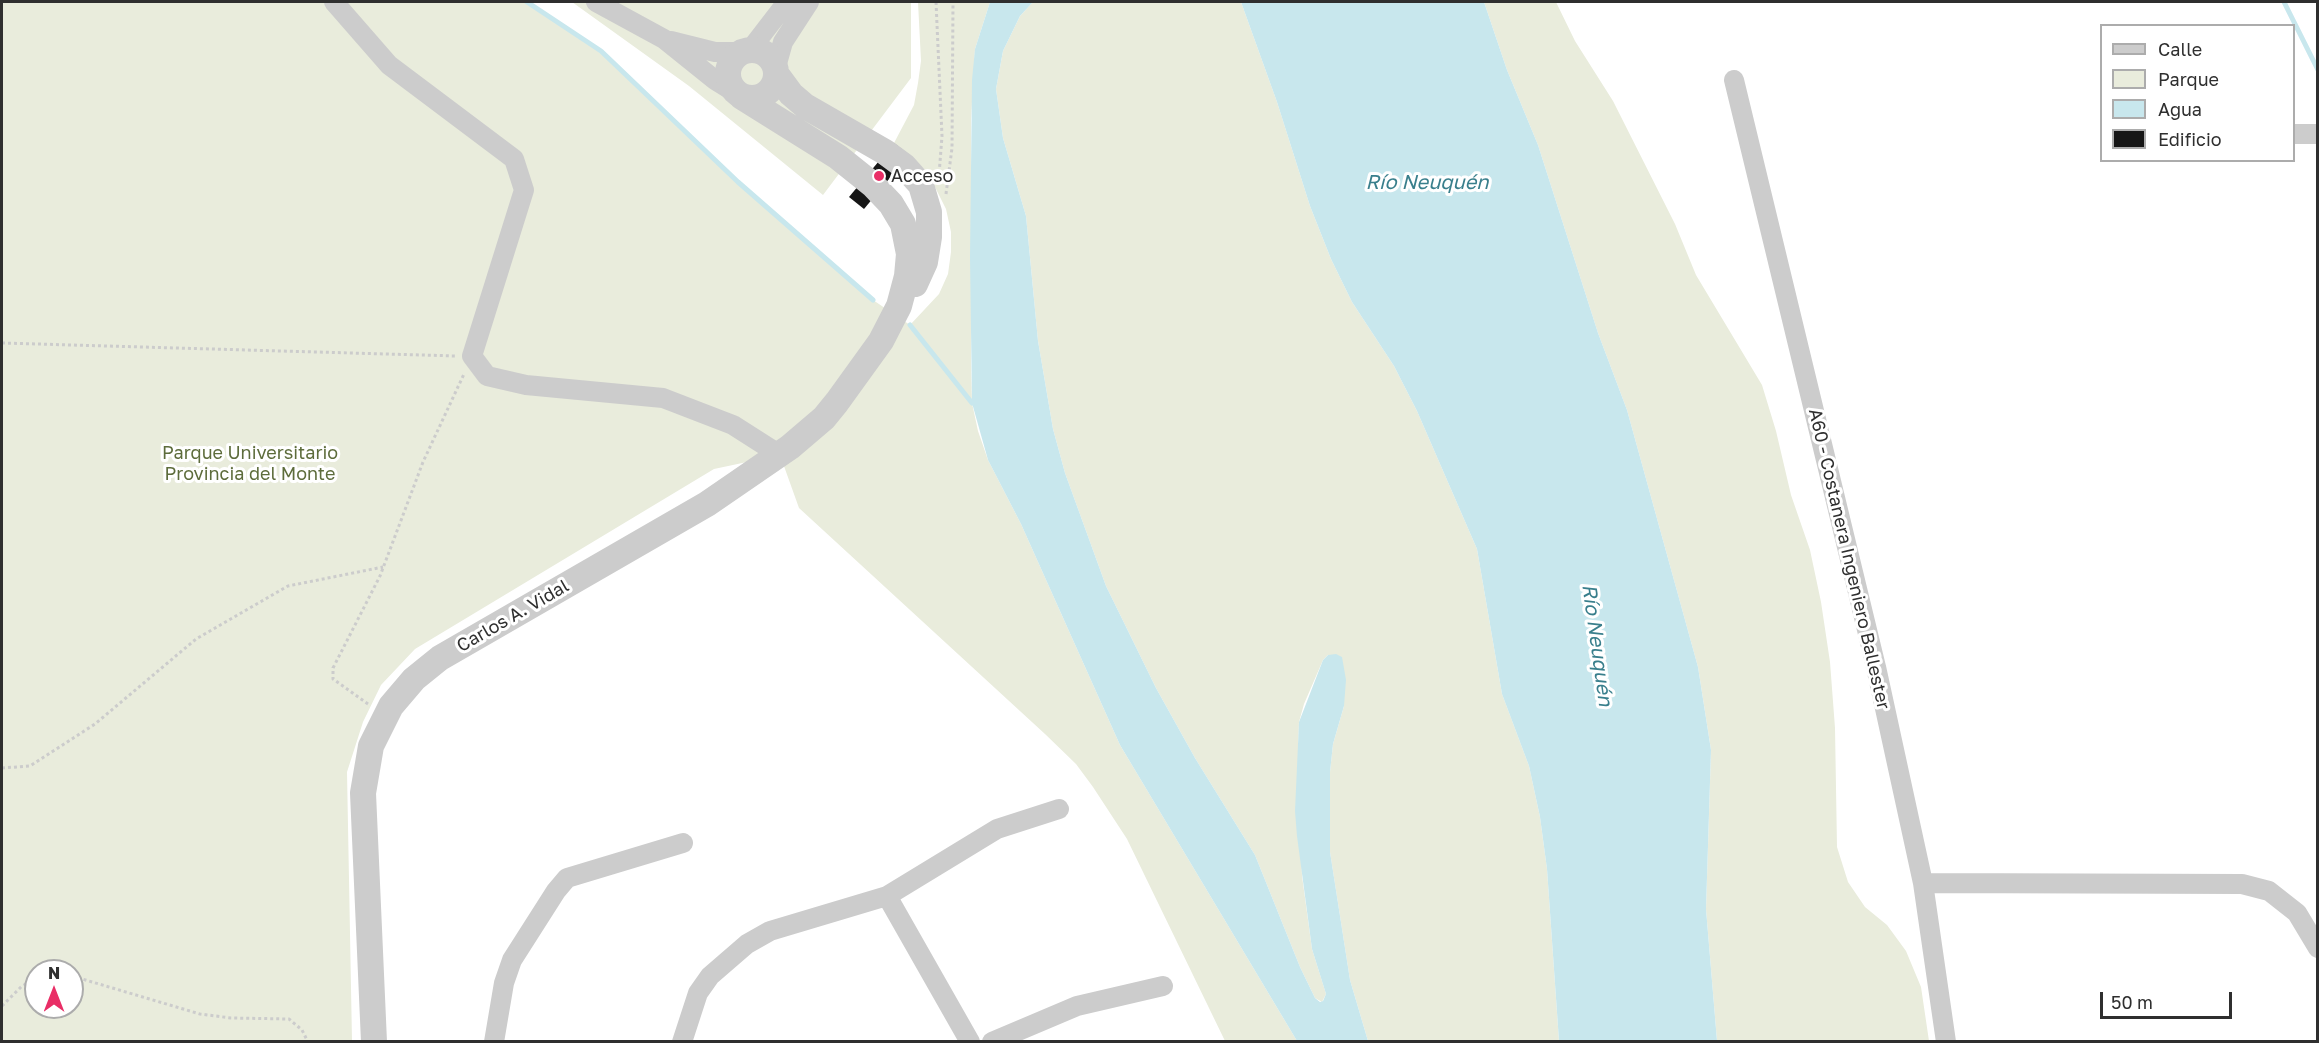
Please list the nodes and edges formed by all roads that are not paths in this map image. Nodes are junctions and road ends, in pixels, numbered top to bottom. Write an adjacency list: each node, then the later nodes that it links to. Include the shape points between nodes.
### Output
1 (334, 2): 13 (street, via 389,65 514,159 524,190 472,356 487,376 663,398 733,425)
2 (596, 2): 5 (street)
3 (787, 2): 6 (street)
4 (809, 2): 7 (street, via 783,42)
5 (664, 39): 6 (street, via 715,52); 9 (street)
6 (746, 51): 7 (street, via 766,54); 9 (street, via 730,63 728,71 731,86)
7 (776, 71): 9 (street, via 775,83 765,95 750,99); 12 (street, via 790,94 904,166 938,205 925,262)
8 (1734, 80): 16 (street, A60 - Costanera Ingeniero Ballester, via 1865,619)
9 (739, 95): 12 (street, via 845,162 891,204 903,224 909,254 905,287)
10 (2295, 134): 11 (street)
11 (2318, 134)
12 (895, 315): 13 (street, Carlos A. Vidal, via 830,410)
13 (780, 454): 20 (street, Carlos A. Vidal, via 701,507 440,658 414,679 385,716 367,758 363,793)
14 (1059, 809): 17 (street, via 997,829)
15 (683, 843): 21 (street, via 567,878 512,960)
16 (1923, 883): 18 (street, via 2242,884 2269,891 2297,913); 25 (street, A60 - Costanera Ingeniero Ballester)
17 (887, 896): 22 (street, via 770,931 747,944 710,976 698,993); 23 (street)
18 (2318, 948)
19 (1163, 986): 24 (street, via 1077,1006)
20 (374, 1041)
21 (494, 1041)
22 (682, 1041)
23 (970, 1041)
24 (992, 1041)
25 (1946, 1041)

